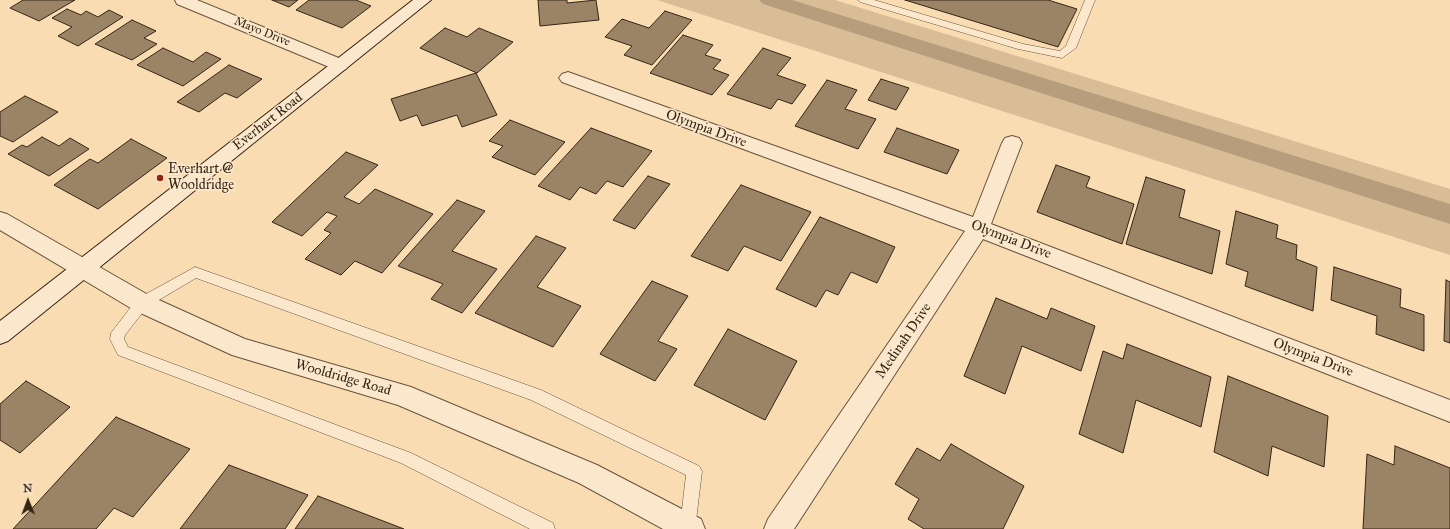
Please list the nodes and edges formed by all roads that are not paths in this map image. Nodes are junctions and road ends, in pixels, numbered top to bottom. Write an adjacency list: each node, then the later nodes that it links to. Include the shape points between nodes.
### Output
1 (183, 0): 5 (street, Mayo Drive)
2 (423, 0): 5 (street, Everhart Road)
3 (863, 0): 4 (lane, via 1022,47 1062,55 1071,48)
4 (1090, 0)
5 (340, 64): 10 (street, Everhart Road)
6 (568, 78): 9 (street, Olympia Drive)
7 (1012, 143): 9 (street, Medinah Drive)
8 (0, 220): 10 (street, Wooldridge Road)
9 (979, 228): 13 (street, Olympia Drive); 16 (street, Medinah Drive)
10 (82, 269): 11 (street, Wooldridge Road); 12 (street, Everhart Road)
11 (142, 303): 14 (street, Wooldridge Road, via 240,348 402,395 588,474); 14 (lane, via 195,272 536,396 694,471); 15 (lane, via 118,333 116,339 124,350 406,458)
12 (0, 334)
13 (1450, 411)
14 (690, 528)
15 (547, 529)
16 (778, 529)

